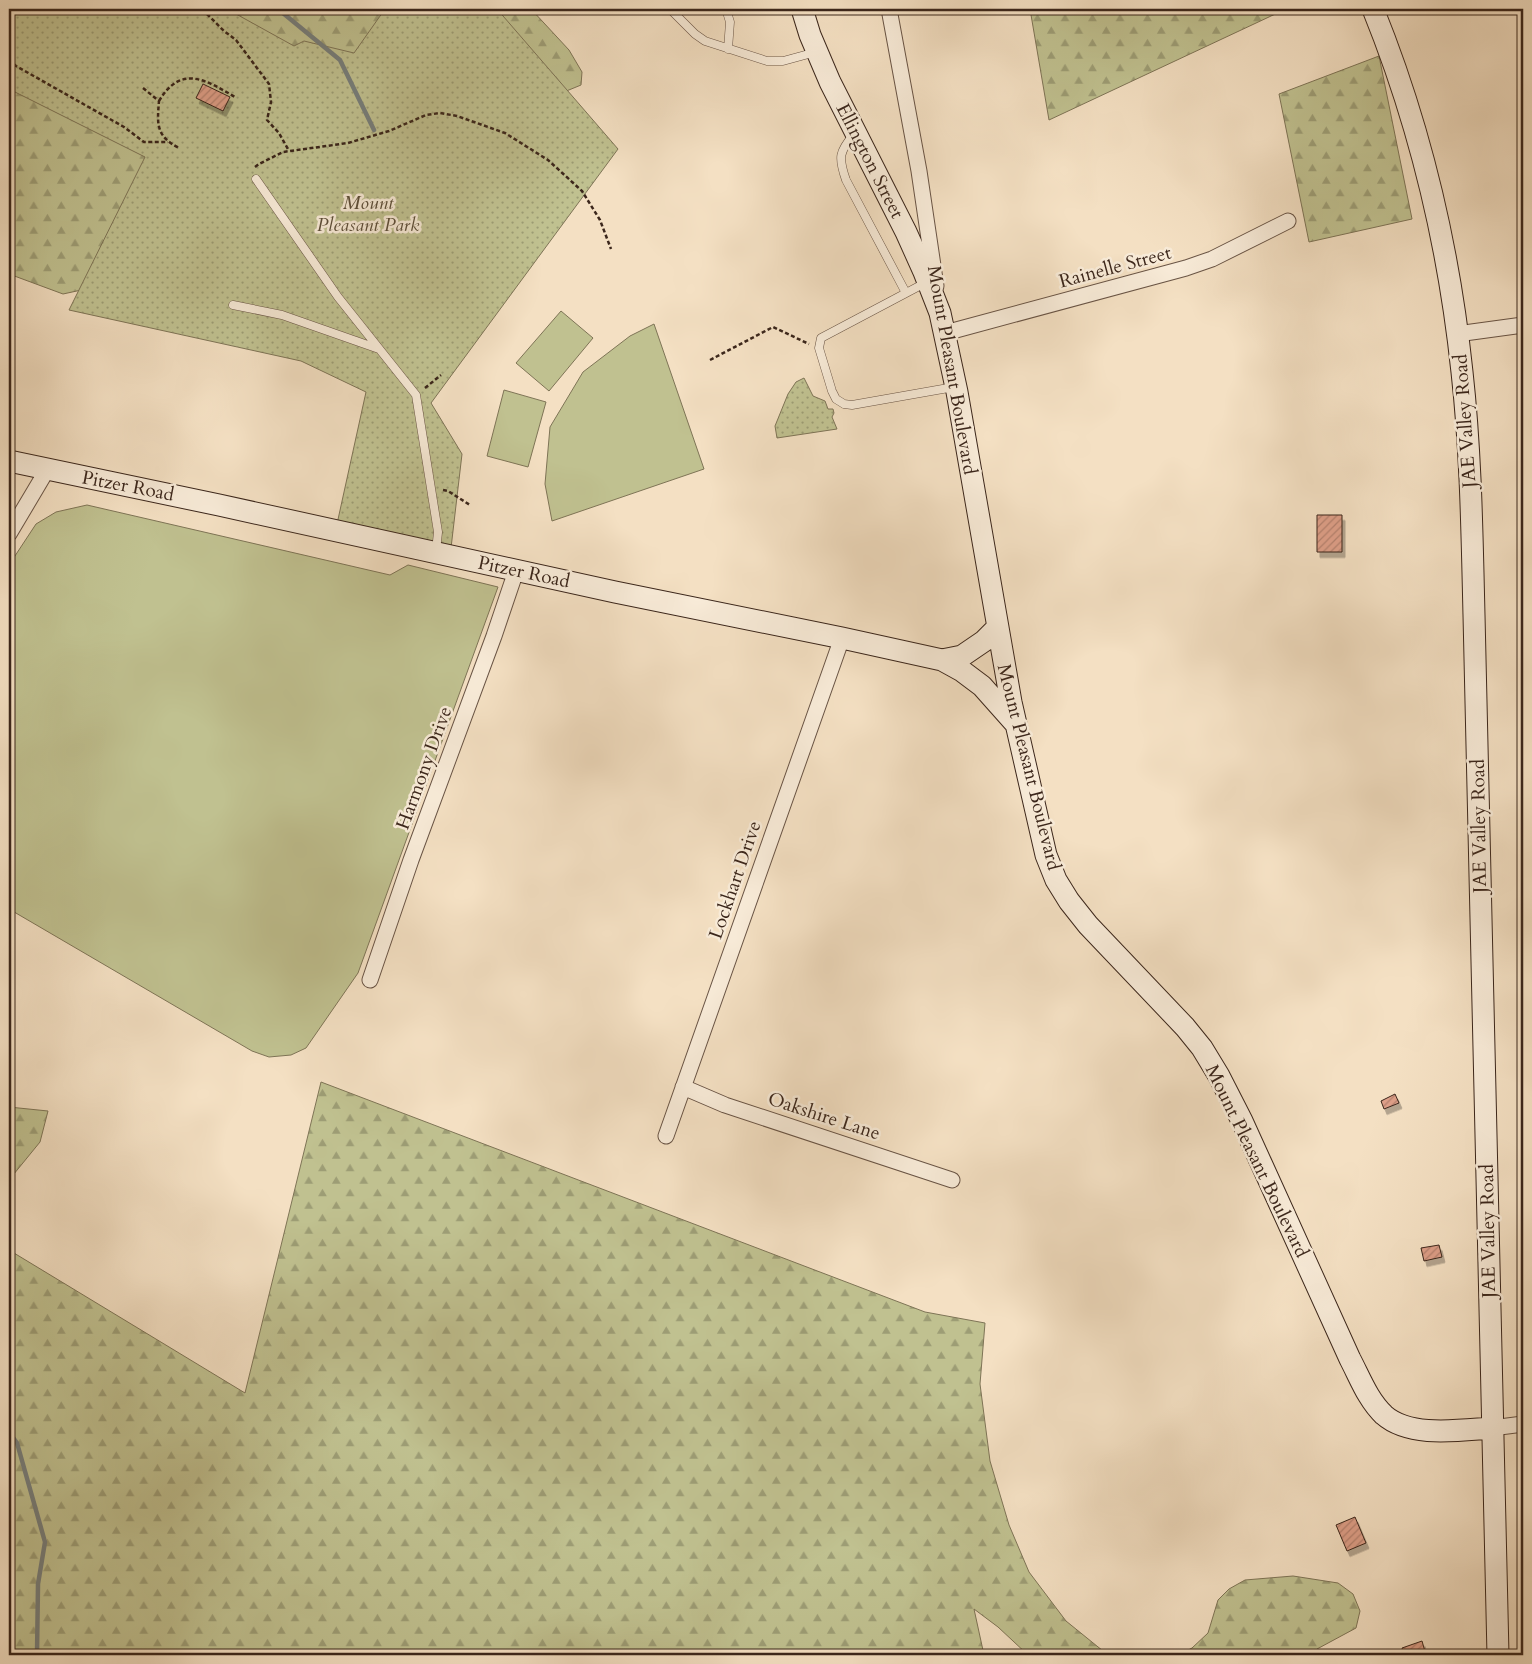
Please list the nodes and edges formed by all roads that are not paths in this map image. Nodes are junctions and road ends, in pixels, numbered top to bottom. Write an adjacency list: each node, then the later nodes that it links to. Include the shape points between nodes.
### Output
1 (670, 9): 6 (lane, via 705,41)
2 (726, 9): 6 (lane, via 730,22)
3 (802, 9): 7 (street, Ellington Street)
4 (889, 9): 14 (street, Mount Pleasant Boulevard, via 919,170)
5 (1373, 9): 17 (street, JAE Valley Road, via 1427,174 1447,262)
6 (728, 50): 7 (lane, via 766,61 783,61)
7 (817, 51): 8 (street, Ellington Street)
8 (855, 132): 11 (street, Ellington Street); 12 (lane, via 841,156 846,180)
9 (256, 179): 18 (lane, via 338,298)
10 (1288, 221): 16 (street, Rainelle Street, via 1212,259 1186,268)
11 (928, 281): 12 (lane); 14 (street, Ellington Street)
12 (906, 293): 19 (lane, via 822,338 819,348 836,399 852,405)
13 (233, 305): 18 (lane, via 282,315)
14 (940, 312): 16 (street, Mount Pleasant Boulevard)
15 (1523, 325): 17 (street)
16 (945, 333): 19 (street, Mount Pleasant Boulevard)
17 (1457, 334): 34 (street, JAE Valley Road, via 1470,477)
18 (379, 350): 23 (lane, via 416,395 438,532)
19 (956, 387): 25 (street, Mount Pleasant Boulevard)
20 (9, 461): 21 (street, Pitzer Road)
21 (47, 470): 22 (street); 23 (street, Pitzer Road)
22 (9, 534)
23 (436, 553): 24 (street, Pitzer Road)
24 (516, 571): 26 (street, Pitzer Road); 29 (street, Harmony Drive)
25 (997, 628): 27 (street, via 962,656); 28 (street, Mount Pleasant Boulevard)
26 (842, 638): 27 (street, Pitzer Road); 30 (street, Lockhart Drive)
27 (942, 660): 28 (street, Pitzer Road, via 982,686)
28 (1016, 725): 34 (street, Mount Pleasant Boulevard, via 1046,855 1056,880 1088,925 1202,1048 1242,1121 1367,1392 1384,1414 1397,1424 1439,1431)
29 (370, 980)
30 (684, 1087): 31 (street, Lockhart Drive); 32 (street, Oakshire Lane, via 725,1105)
31 (666, 1136)
32 (952, 1180)
33 (1523, 1424): 34 (street)
34 (1492, 1428): 35 (street, JAE Valley Road)
35 (1498, 1655)

